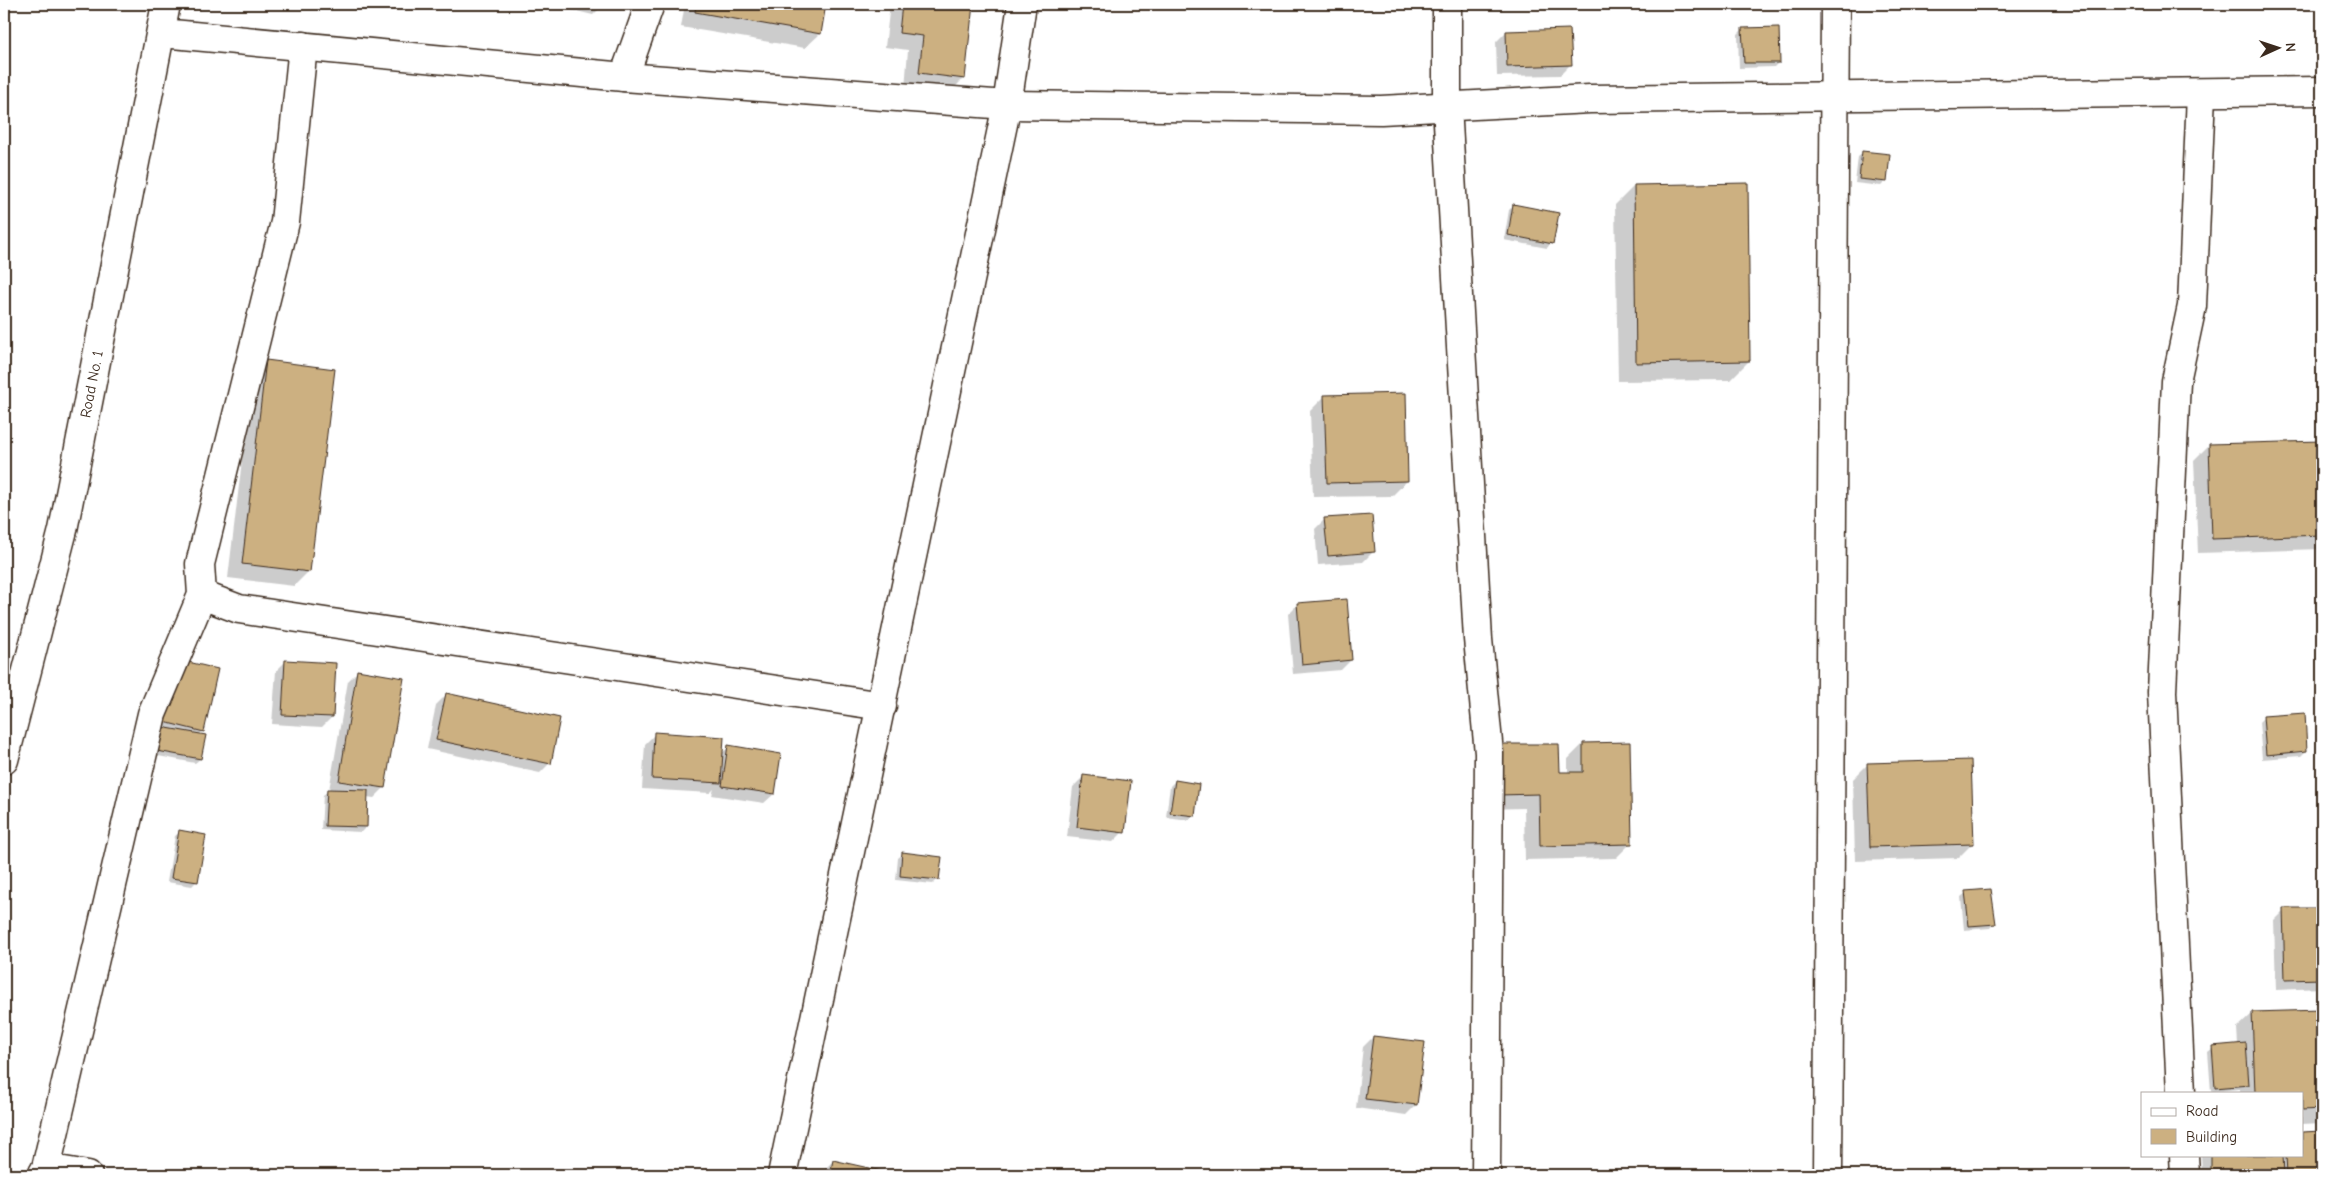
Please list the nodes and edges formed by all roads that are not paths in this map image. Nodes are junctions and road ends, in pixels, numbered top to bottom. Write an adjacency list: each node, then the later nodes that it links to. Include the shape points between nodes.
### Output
1 (166, 4): 6 (main road, Road No. 1)
2 (650, 4): 8 (main road)
3 (1022, 4): 12 (main road)
4 (1447, 4): 13 (main road)
5 (1835, 4): 11 (main road)
6 (162, 33): 7 (main road); 16 (main road, Road No. 1, via 63,530)
7 (303, 46): 8 (main road); 14 (main road, via 286,222 200,564)
8 (624, 77): 12 (main road)
9 (2322, 91): 10 (main road)
10 (2201, 94): 11 (main road); 17 (main road, via 2192,306 2176,381 2162,692)
11 (1835, 97): 13 (main road, via 1590,99); 23 (main road)
12 (1007, 105): 13 (main road, via 1381,110); 15 (main road)
13 (1447, 106): 22 (main road, via 1478,639 1489,753)
14 (202, 594): 15 (main road, via 239,609); 19 (main road, via 152,714)
15 (882, 706): 21 (main road)
16 (4, 760)
17 (2181, 1092)
18 (2184, 1156): 24 (main road)
19 (44, 1172): 20 (main road)
20 (88, 1175)
21 (782, 1175)
22 (1486, 1175)
23 (1828, 1175)
24 (2184, 1175)

